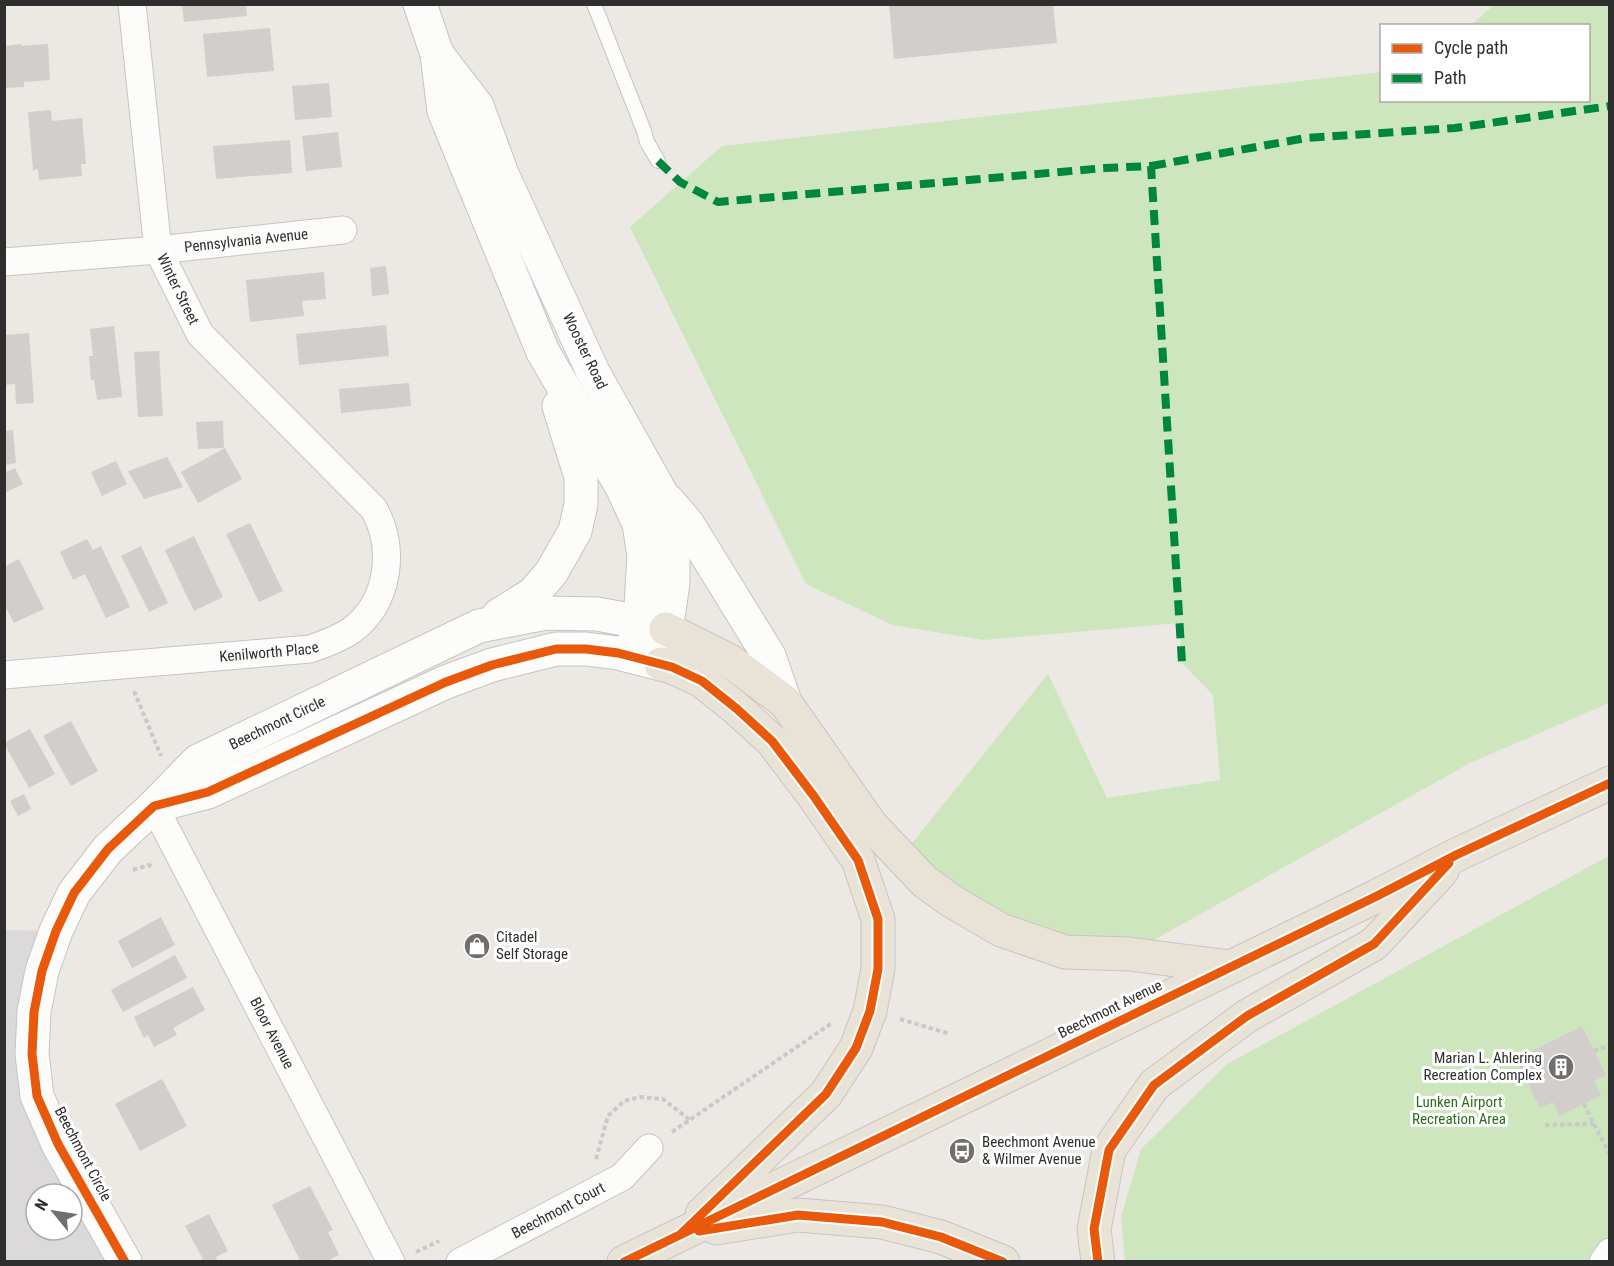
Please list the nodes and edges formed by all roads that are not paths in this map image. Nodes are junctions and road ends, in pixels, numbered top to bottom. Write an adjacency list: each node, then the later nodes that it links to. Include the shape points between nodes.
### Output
1 (132, 4): 7 (street, Winter Street)
2 (420, 4): 4 (street, Wooster Road)
3 (594, 4): 5 (lane)
4 (437, 54): 9 (street, Wooster Road, via 444,111); 11 (street, Wooster Road, via 477,105 502,174 593,372)
5 (657, 161)
6 (343, 230): 7 (street, Pennsylvania Avenue)
7 (158, 250): 8 (street, Pennsylvania Avenue); 10 (street, Winter Street, via 200,334)
8 (4, 262)
9 (543, 352): 12 (street, Wooster Road, via 639,525); 13 (street, via 581,477 575,531 551,573 533,594)
10 (344, 480): 15 (street, Kenilworth Place, via 379,518 387,545 386,573 378,600 353,629 337,639 310,649)
11 (661, 493): 12 (street, Wooster Road, via 673,544 673,583); 16 (street, via 687,523 769,656)
12 (653, 626): 13 (street, Beechmont Circle, via 597,615 546,613); 14 (street, Wooster Road); 16 (highway, via 730,661)
13 (479, 627): 18 (street, Beechmont Circle, via 198,761)
14 (646, 660): 18 (street, via 586,649 556,649 492,665 446,682 208,792); 22 (highway, via 702,681 772,741 858,860 879,919 878,969 870,1011 856,1048 826,1094)
15 (4, 675)
16 (785, 702): 20 (highway, via 871,825 925,882 953,902 1001,930 1065,952 1129,954)
17 (1610, 783): 19 (highway, Beechmont Avenue)
18 (154, 806): 24 (street, Bloor Avenue); 25 (street, Beechmont Circle, via 108,849 74,893 42,971 34,1012 32,1054 37,1096 58,1144)
19 (1456, 855): 20 (highway, Beechmont Avenue); 29 (highway, via 1374,944 1247,1016 1154,1085 1109,1150 1094,1229)
20 (1230, 967): 22 (highway, Beechmont Avenue)
21 (649, 1148): 26 (street, Beechmont Court, via 622,1177)
22 (681, 1234): 27 (highway, Beechmont Avenue); 28 (highway, via 798,1215 882,1222 941,1237)
23 (1610, 1252): 30 (street)
24 (401, 1258)
25 (125, 1262)
26 (460, 1262)
27 (624, 1262)
28 (1003, 1262)
29 (1098, 1262)
30 (1603, 1262)

